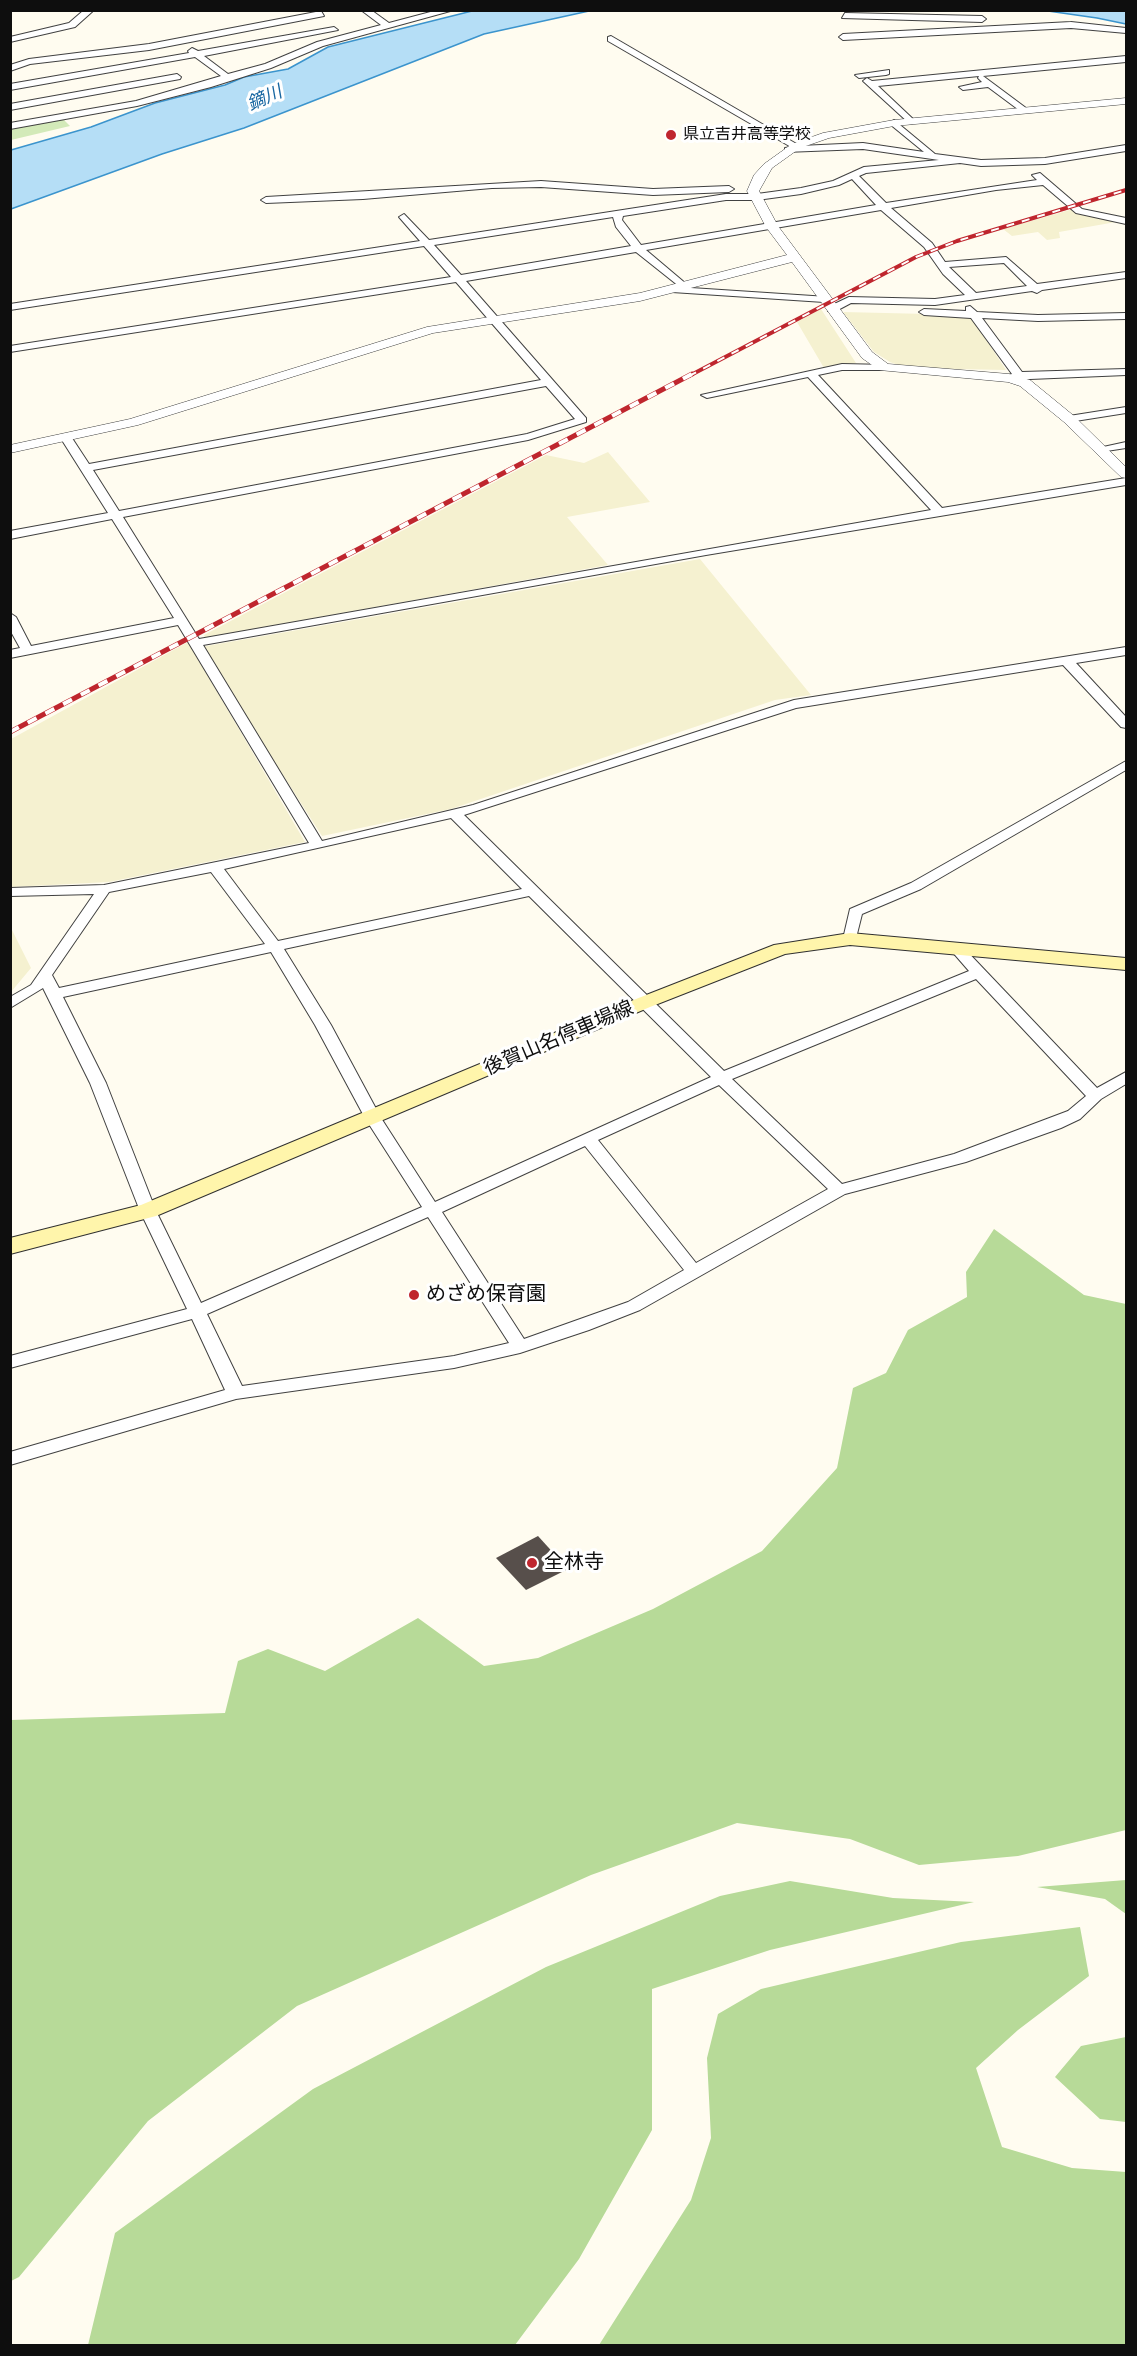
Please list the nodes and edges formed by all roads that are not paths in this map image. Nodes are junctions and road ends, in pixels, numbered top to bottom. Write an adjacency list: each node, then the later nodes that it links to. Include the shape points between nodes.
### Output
1 (90, 10): 15 (street, via 72,25)
2 (365, 10): 9 (street)
3 (412, 10): 7 (street)
4 (450, 10): 7 (street)
5 (322, 12): 10 (street); 16 (street)
6 (845, 16): 8 (street)
7 (423, 18): 9 (street)
8 (1071, 25): 11 (street); 13 (street)
9 (389, 27): 12 (street)
10 (343, 28): 12 (street); 17 (street)
11 (1126, 31)
12 (357, 36): 24 (street, via 320,44)
13 (843, 37)
14 (611, 39): 48 (street)
15 (10, 40)
16 (179, 41): 19 (street); 22 (street)
17 (236, 48): 18 (street); 19 (street)
18 (245, 54)
19 (198, 55): 23 (street); 29 (street)
20 (1126, 59): 27 (street)
21 (253, 61): 24 (street)
22 (42, 62): 26 (street); 32 (street)
23 (157, 62): 31 (street); 32 (street)
24 (262, 67): 29 (street)
25 (851, 67): 28 (street)
26 (10, 68)
27 (977, 74): 30 (street); 34 (street)
28 (859, 75): 30 (street, via 941,67); 33 (street)
29 (227, 76): 36 (street)
30 (952, 76): 33 (street)
31 (177, 77): 36 (street); 40 (street)
32 (61, 79): 35 (street); 40 (street)
33 (870, 84): 39 (street)
34 (991, 84): 37 (street); 44 (street)
35 (10, 87)
36 (191, 88): 43 (street)
37 (947, 88)
38 (892, 93): 39 (street)
39 (882, 94): 45 (street)
40 (80, 95): 42 (street); 43 (street)
41 (1126, 101): 44 (street)
42 (10, 107)
43 (98, 110): 47 (street)
44 (1023, 110): 45 (street)
45 (910, 121): 46 (street)
46 (894, 123): 48 (street, via 827,135); 50 (street)
47 (11, 125)
48 (792, 148): 50 (street, via 863,146); 55 (street, via 760,175)
49 (1126, 148): 52 (street)
50 (934, 156): 51 (street)
51 (957, 161): 52 (street); 53 (street, via 864,170)
52 (1025, 162): 54 (street)
53 (853, 175): 55 (street, via 807,190); 57 (street)
54 (1044, 182): 57 (street); 60 (street, via 1079,211)
55 (755, 194): 56 (street, via 708,188 653,192 531,184); 58 (street); 61 (street)
56 (266, 200)
57 (884, 207): 61 (street); 65 (street, via 928,244)
58 (619, 214): 62 (street); 63 (street, via 617,220)
59 (404, 217): 62 (street)
60 (1126, 221)
61 (772, 227): 63 (street); 64 (street)
62 (426, 243): 67 (street); 72 (street)
63 (638, 248): 67 (street); 68 (street)
64 (795, 257): 68 (street); 71 (street)
65 (941, 265): 69 (street, via 1006,260); 70 (street)
66 (1126, 275): 69 (street)
67 (458, 279): 76 (street); 77 (street)
68 (681, 288): 71 (street); 76 (street)
69 (1037, 290): 70 (street)
70 (969, 298): 73 (street, via 912,302 849,300); 74 (street)
71 (824, 299): 73 (street)
72 (10, 307)
73 (832, 309): 74 (street); 78 (street, via 867,355)
74 (973, 313): 75 (street, via 1038,318); 81 (street)
75 (1126, 316)
76 (494, 319): 82 (street); 86 (street, via 415,334 172,411)
77 (10, 349)
78 (884, 367): 80 (street, via 842,367); 81 (street)
79 (1126, 372): 81 (street)
80 (810, 373): 83 (street); 93 (street)
81 (1014, 376): 85 (street)
82 (549, 382): 90 (street); 94 (street, via 582,420 528,437)
83 (707, 394)
84 (1126, 410): 85 (street)
85 (1069, 419): 89 (street)
86 (66, 437): 88 (street); 90 (street)
87 (1126, 445): 89 (street)
88 (10, 449)
89 (1100, 449): 91 (street)
90 (85, 468): 94 (street)
91 (1126, 474)
92 (1126, 481): 93 (street)
93 (938, 511): 98 (street)
94 (116, 516): 95 (street); 97 (street)
95 (10, 535)
96 (10, 617): 99 (street)
97 (179, 621): 98 (street); 99 (street)
98 (195, 643): 106 (street)
99 (27, 651): 101 (street)
100 (1126, 651): 102 (street)
101 (10, 654)
102 (1067, 661): 103 (street); 105 (street, via 794,704)
103 (1126, 724)
104 (1126, 765): 111 (street, via 916,886 855,912)
105 (455, 814): 106 (street); 109 (street)
106 (318, 846): 107 (street)
107 (214, 866): 108 (street); 112 (street)
108 (104, 889): 110 (street); 116 (street)
109 (533, 891): 112 (street); 118 (street)
110 (10, 892)
111 (850, 939): 113 (main road, 後賀山名停車場線); 118 (main road, 後賀山名停車場線, via 781,949)
112 (275, 947): 117 (street); 123 (street)
113 (956, 948): 114 (main road, 後賀山名停車場線); 115 (street)
114 (1126, 964)
115 (979, 972): 120 (street); 122 (street)
116 (45, 976): 117 (street); 119 (street, via 36,988)
117 (54, 994): 127 (street, via 98,1083)
118 (644, 1003): 120 (street); 123 (main road, 後賀山名停車場線)
119 (10, 1004)
120 (723, 1077): 124 (street); 125 (street)
121 (1126, 1077): 122 (street)
122 (1095, 1096): 125 (street, via 1074,1115 1055,1124 960,1158)
123 (373, 1118): 126 (street); 127 (main road, 後賀山名停車場線)
124 (587, 1138): 126 (street); 129 (street)
125 (839, 1190): 129 (street)
126 (433, 1209): 130 (street); 131 (street)
127 (148, 1210): 128 (main road, 後賀山名停車場線); 130 (street)
128 (10, 1246)
129 (694, 1272): 131 (street, via 634,1306)
130 (196, 1312): 132 (street); 133 (street)
131 (520, 1347): 133 (street, via 454,1362)
132 (10, 1362)
133 (236, 1393): 134 (street)
134 (10, 1459)

